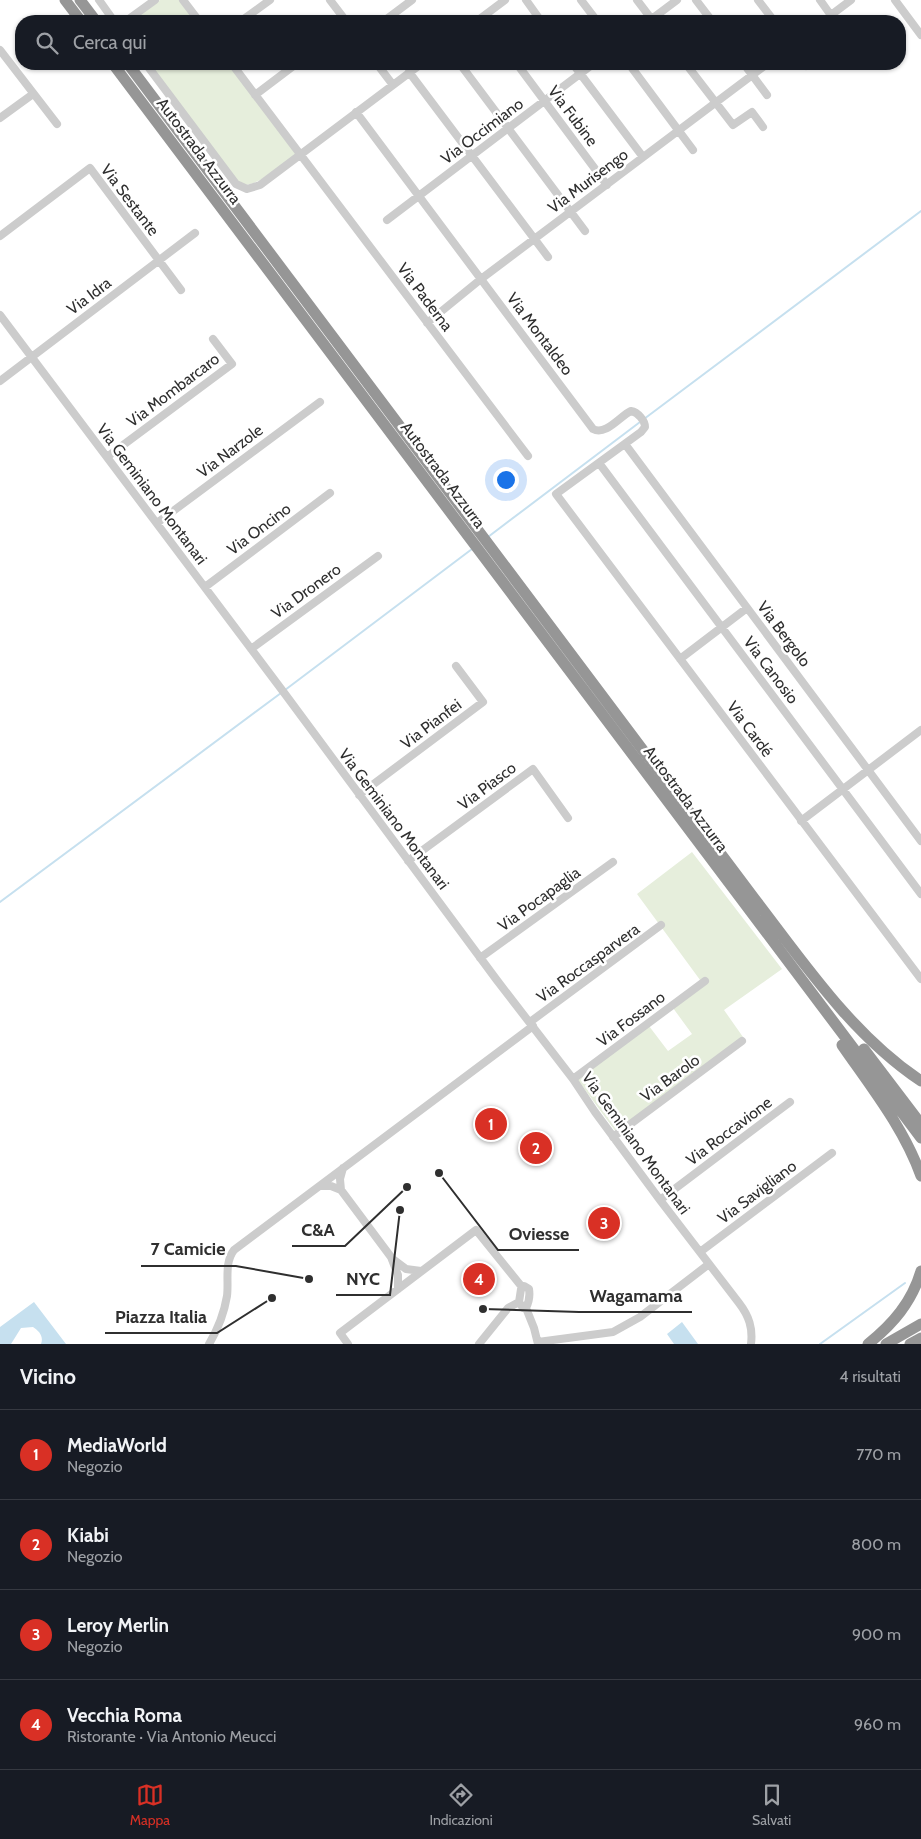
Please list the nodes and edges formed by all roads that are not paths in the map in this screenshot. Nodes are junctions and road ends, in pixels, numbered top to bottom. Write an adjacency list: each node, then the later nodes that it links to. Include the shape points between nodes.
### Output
1 (65, 0): 19 (highway)
2 (80, 0): 20 (highway)
3 (99, 0): 21 (street)
4 (155, 0): 22 (street)
5 (183, 0): 23 (street)
6 (270, 0): 24 (street)
7 (330, 0): 25 (street)
8 (412, 0): 26 (street)
9 (505, 0): 27 (street)
10 (526, 0): 28 (street)
11 (581, 0): 29 (street)
12 (637, 0): 30 (street)
13 (677, 0): 31 (street)
14 (696, 0): 32 (street)
15 (758, 0): 33 (street)
16 (820, 0): 34 (street)
17 (851, 0): 35 (street)
18 (895, 0): 36 (street)
19 (76, 15)
20 (91, 15)
21 (110, 15)
22 (134, 15)
23 (194, 15)
24 (249, 15)
25 (341, 15)
26 (392, 15)
27 (488, 15)
28 (537, 15)
29 (592, 15)
30 (647, 15)
31 (658, 15)
32 (707, 15)
33 (769, 15)
34 (831, 15)
35 (836, 15)
36 (921, 35)
37 (0, 50): 57 (street)
38 (118, 70): 114 (highway, Autostrada Azzurra, via 479,551)
39 (133, 70): 114 (highway, Autostrada Azzurra, via 490,545)
40 (151, 70): 69 (street, via 238,186 246,189 256,187)
41 (237, 70): 59 (street, Via Paderna)
42 (288, 70): 59 (street)
43 (382, 70): 56 (street)
44 (412, 70): 53 (street)
45 (465, 70): 66 (street)
46 (522, 70): 60 (street, Via Fubine)
47 (578, 70): 54 (street)
48 (584, 70): 54 (street, Via Occimiano)
49 (634, 70): 67 (street)
50 (691, 70): 61 (street)
51 (748, 70): 55 (street)
52 (759, 70): 55 (street, Via Murisengo)
53 (409, 72): 56 (street); 70 (street)
54 (580, 73): 60 (street, Via Occimiano); 71 (street)
55 (752, 75): 58 (street); 61 (street, Via Murisengo)
56 (393, 85): 62 (street)
57 (33, 94): 63 (street); 64 (street)
58 (767, 94)
59 (256, 95): 69 (street, Via Paderna)
60 (545, 101): 66 (street, Via Occimiano); 72 (street, Via Fubine)
61 (716, 102): 65 (street, via 733,125 752,112); 67 (street, Via Murisengo)
62 (356, 112): 69 (street); 73 (street, Via Montaldeo)
63 (0, 118)
64 (57, 124)
65 (763, 127)
66 (509, 128): 70 (street, Via Occimiano); 74 (street)
67 (679, 130): 68 (street); 71 (street, Via Murisengo)
68 (693, 150)
69 (299, 154): 85 (street, Via Paderna)
70 (472, 156): 73 (street, Via Occimiano); 79 (street)
71 (643, 157): 72 (street, Via Murisengo)
72 (607, 184): 74 (street, Via Murisengo)
73 (418, 196): 75 (street, Via Occimiano); 82 (street, Via Montaldeo)
74 (571, 212): 76 (street); 79 (street, Via Murisengo)
75 (387, 220)
76 (585, 231)
77 (195, 233): 81 (street, Via Idra)
78 (0, 236): 81 (street, Via Sestante, via 90,168)
79 (535, 239): 80 (street); 82 (street, Via Murisengo)
80 (548, 257)
81 (158, 261): 83 (street, Via Sestante); 87 (street, Via Idra)
82 (481, 279): 85 (street, Via Murisengo); 90 (street, Via Montaldeo, via 593,429 605,430 630,411 642,419 645,428)
83 (181, 290)
84 (0, 315): 87 (street, Via Geminiano Montanari)
85 (428, 323): 91 (street, Via Paderna)
86 (213, 339): 92 (street, Via Mombarcaro, via 232,364)
87 (32, 357): 88 (street, Via Idra); 92 (street, Via Geminiano Montanari)
88 (0, 380)
89 (320, 402): 96 (street, Via Narzole)
90 (625, 444): 93 (street, Via Montaldeo); 99 (street, Via Bergolo)
91 (528, 456)
92 (107, 457): 96 (street, Via Geminiano Montanari)
93 (599, 463): 95 (street, Via Montaldeo); 100 (street, Via Canosio)
94 (330, 493): 98 (street, Via Oncino)
95 (556, 494): 102 (street, Via Cardé)
96 (157, 523): 98 (street, Via Geminiano Montanari)
97 (378, 556): 101 (street, Via Dronero)
98 (205, 587): 101 (street, Via Geminiano Montanari)
99 (747, 608): 100 (street); 105 (street, Via Bergolo)
100 (722, 627): 102 (street); 106 (street, Via Canosio)
101 (251, 649): 107 (street, Via Geminiano Montanari)
102 (680, 659): 109 (street, Via Cardé)
103 (456, 666): 107 (street, Via Pianfei, via 483,702)
104 (921, 730): 105 (street)
105 (868, 770): 106 (street); 110 (street, Via Bergolo)
106 (843, 790): 109 (street); 113 (street, Via Canosio)
107 (359, 795): 111 (street, Via Geminiano Montanari)
108 (568, 818): 111 (street, Via Piasco, via 533,769)
109 (801, 820): 117 (street, Via Cardé)
110 (921, 841)
111 (408, 861): 116 (street, Via Geminiano Montanari)
112 (613, 862): 116 (street, Via Pocapaglia)
113 (921, 894)
114 (750, 902): 122 (highway, via 855,1025); 123 (highway); 130 (highway, via 896,1124)
115 (661, 926): 119 (street, Via Roccasparvera)
116 (480, 958): 119 (street, Via Geminiano Montanari)
117 (921, 978)
118 (705, 981): 121 (street, Via Fossano)
119 (532, 1024): 121 (street, Via Geminiano Montanari); 129 (street, Via Roccasparvera)
120 (742, 1041): 126 (street, Via Barolo)
121 (573, 1079): 126 (street, Via Geminiano Montanari)
122 (921, 1081)
123 (898, 1101): 125 (highway); 127 (highway)
124 (790, 1102): 133 (street, Via Roccavione)
125 (921, 1124)
126 (613, 1136): 133 (street, Via Geminiano Montanari)
127 (921, 1138)
128 (832, 1153): 134 (street, Via Savigliano)
129 (343, 1168): 131 (street, Via Roccasparvera); 132 (street)
130 (921, 1176)
131 (320, 1186): 132 (street); 149 (street, Via Roccasparvera, via 230,1255 227,1296 216,1334)
132 (341, 1190): 135 (street)
133 (660, 1200): 134 (street, Via Geminiano Montanari)
134 (700, 1252): 136 (street, Via Geminiano Montanari)
135 (390, 1257): 137 (street); 140 (street)
136 (709, 1264): 148 (street, via 640,1317 620,1328); 152 (street, Via Geminiano Montanari, via 746,1311 752,1329)
137 (406, 1269): 139 (street); 141 (street)
138 (921, 1271): 153 (highway, via 904,1308)
139 (420, 1272): 141 (street); 142 (street, via 476,1230)
140 (398, 1275): 141 (street); 143 (street)
141 (409, 1280): 143 (street)
142 (522, 1287): 144 (street); 145 (street, via 528,1288)
143 (398, 1289): 150 (street, via 340,1333)
144 (519, 1302): 145 (street); 151 (street, via 508,1308)
145 (526, 1308): 148 (street)
146 (921, 1324): 154 (highway)
147 (921, 1338): 155 (highway)
148 (538, 1343)
149 (209, 1344)
150 (348, 1344)
151 (479, 1344)
152 (751, 1344)
153 (868, 1344)
154 (886, 1344)
155 (910, 1344)

